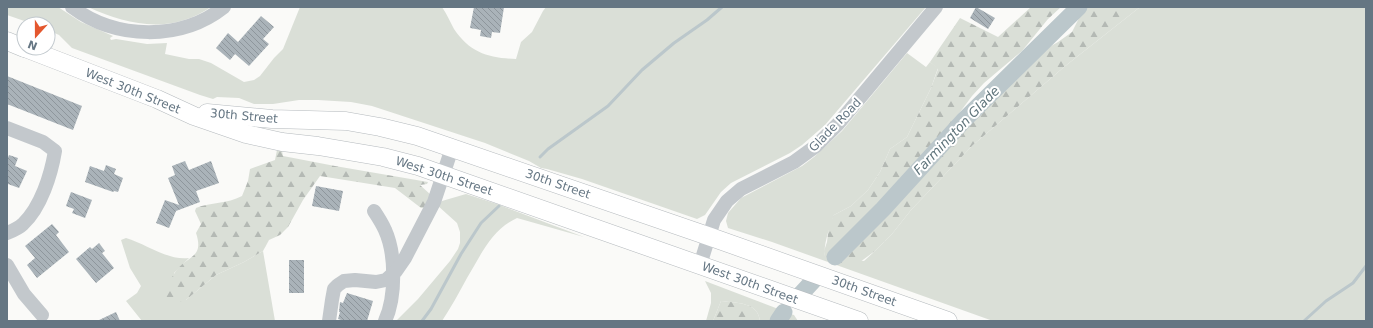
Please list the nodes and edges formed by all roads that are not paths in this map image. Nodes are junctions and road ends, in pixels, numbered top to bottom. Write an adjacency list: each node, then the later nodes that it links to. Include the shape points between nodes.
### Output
1 (72, 7): 2 (street, via 110,25 145,32 168,32 188,27)
2 (224, 7)
3 (936, 7): 11 (street, Glade Road, via 824,139 799,159 731,196 718,214)
4 (45, 56): 5 (main road, West 30th Street)
5 (157, 99): 7 (main road, 30th Street, via 205,113 272,119 346,121 417,136); 8 (main road, West 30th Street, via 194,116 246,134 383,157)
6 (7, 128): 10 (street, via 44,142 55,151 53,165 39,203 22,225)
7 (452, 148): 8 (street); 11 (main road, 30th Street)
8 (443, 174): 13 (main road, West 30th Street); 14 (street, via 434,202 405,258)
9 (374, 211): 14 (street, via 386,230 392,254)
10 (7, 233)
11 (708, 236): 13 (street, Glade Road); 19 (main road, 30th Street)
12 (7, 265): 15 (street, via 24,294)
13 (700, 265): 18 (main road, West 30th Street)
14 (393, 274): 16 (street, via 386,280 376,282 355,280 338,284 334,289); 17 (street, via 392,297)
15 (42, 315)
16 (329, 321)
17 (385, 321)
18 (859, 321)
19 (948, 321)

